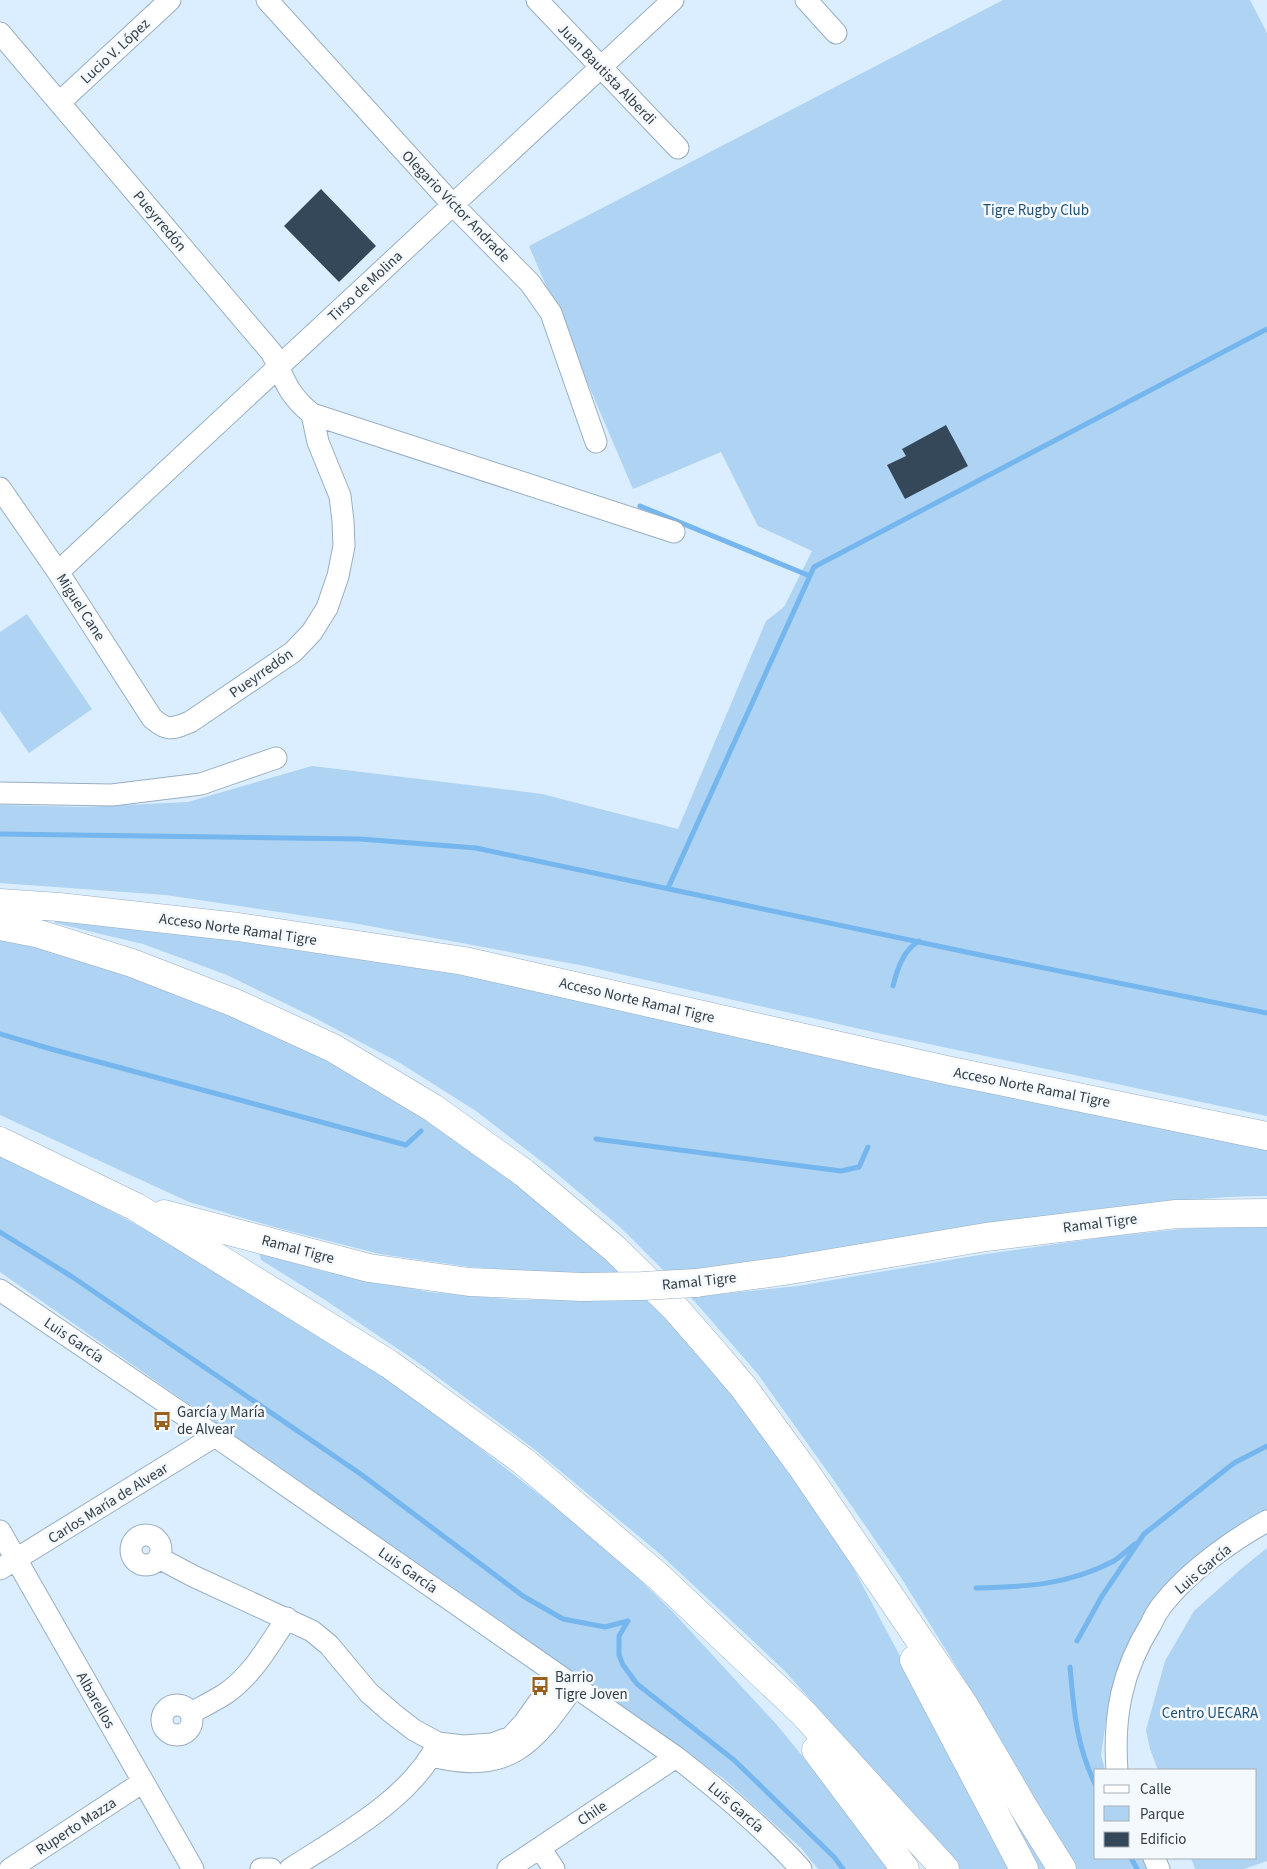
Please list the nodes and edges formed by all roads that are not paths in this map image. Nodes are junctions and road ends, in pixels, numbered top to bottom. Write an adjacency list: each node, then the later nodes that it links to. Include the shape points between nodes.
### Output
1 (170, 0): 9 (street, Lucio V. López)
2 (267, 0): 11 (street, Olegario Víctor Andrade)
3 (537, 0): 8 (street, Juan Bautista Alberdi)
4 (673, 0): 8 (street, Tirso de Molina)
5 (806, 0): 6 (street)
6 (836, 32)
7 (0, 33): 9 (street, Pueyrredón)
8 (600, 68): 10 (street, Juan Bautista Alberdi); 11 (street, Tirso de Molina)
9 (60, 102): 12 (street, Pueyrredón, via 272,353)
10 (678, 148)
11 (453, 205): 12 (street, Tirso de Molina); 14 (street, Olegario Víctor Andrade, via 530,283 551,313)
12 (278, 367): 13 (street, Pueyrredón, via 284,384 298,403); 17 (street, Tirso de Molina)
13 (312, 414): 16 (street, Pueyrredón); 18 (street, Pueyrredón, via 318,442 340,496 343,521 344,546 327,608 312,632 293,652 190,722 172,729)
14 (596, 442)
15 (0, 488): 17 (street, Miguel Cane)
16 (674, 532)
17 (58, 572): 18 (street, Miguel Cane, via 152,718)
18 (162, 727)
19 (276, 758): 20 (street, via 201,784 112,795)
20 (0, 793)
21 (0, 902): 23 (highway, Acceso Norte Ramal Tigre, via 238,928 464,961 946,1070)
22 (0, 926): 31 (highway, via 54,938 132,962 235,1003 333,1048 433,1108 524,1172 615,1249 676,1309 744,1388)
23 (1267, 1136)
24 (0, 1141): 25 (highway)
25 (136, 1207): 26 (highway, Ramal Tigre, bridge, via 368,1268 469,1282 582,1287 696,1283 996,1236 1176,1214); 35 (highway, via 389,1364 523,1461 659,1577)
26 (1267, 1213)
27 (0, 1290): 28 (street, Luis García)
28 (215, 1436): 33 (street, Carlos María de Alvear); 36 (street, Luis García)
29 (1267, 1521): 40 (street, Luis García, via 1190,1576 1162,1604 1142,1637 1124,1680 1118,1710 1115,1729)
30 (0, 1531): 33 (street, Albarellos)
31 (860, 1554): 53 (highway); 54 (highway, via 964,1705)
32 (159, 1558): 34 (street)
33 (8, 1564): 41 (street, Albarellos)
34 (287, 1618): 37 (street, via 257,1663 240,1681 226,1693); 38 (street, via 312,1631 329,1645 359,1682)
35 (730, 1644): 51 (highway, via 804,1735); 52 (highway, via 803,1713)
36 (566, 1681): 38 (street, via 511,1737 492,1744); 39 (street, Luis García)
37 (190, 1713)
38 (435, 1750): 47 (street, via 394,1798)
39 (676, 1757): 42 (street, Chile); 50 (street, Luis García, via 758,1825)
40 (1117, 1769)
41 (143, 1782): 43 (street, Ruperto Mazza); 44 (street, Albarellos)
42 (540, 1848): 48 (street, Chile); 49 (street)
43 (10, 1869)
44 (193, 1869)
45 (261, 1869): 46 (street)
46 (272, 1869)
47 (290, 1869)
48 (508, 1869)
49 (554, 1869)
50 (801, 1869)
51 (905, 1869)
52 (945, 1869)
53 (1024, 1869)
54 (1062, 1869)

